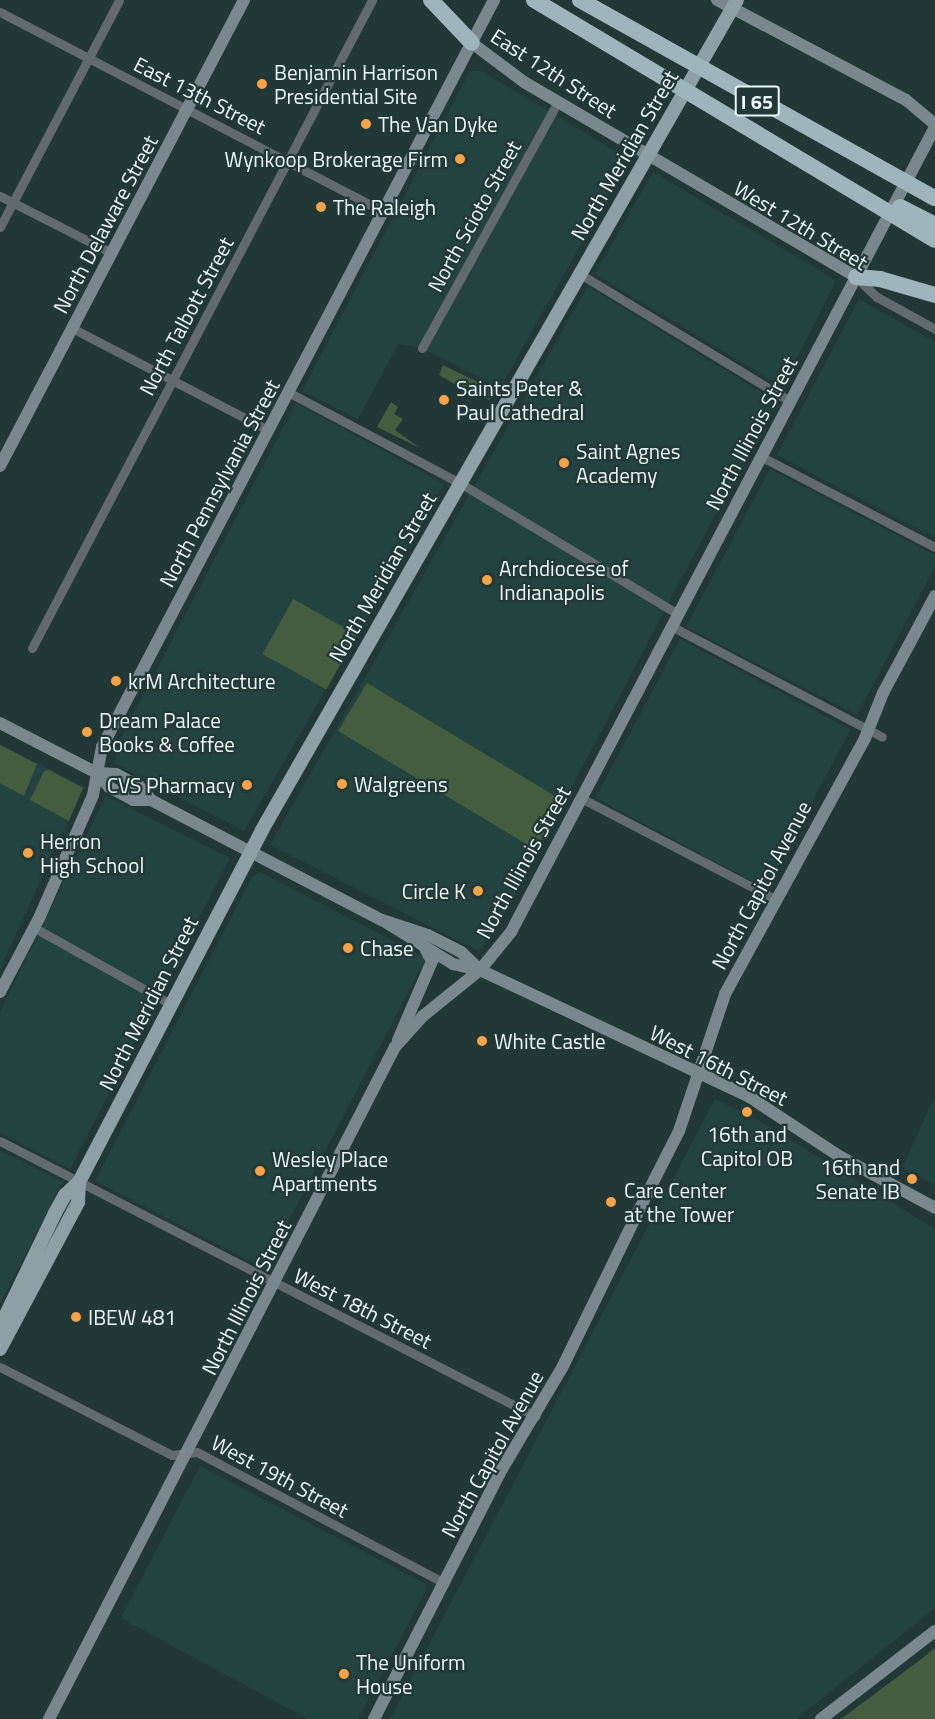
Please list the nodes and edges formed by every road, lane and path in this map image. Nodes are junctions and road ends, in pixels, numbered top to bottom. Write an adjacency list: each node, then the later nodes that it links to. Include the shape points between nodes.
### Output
1 (119, 0): 12 (street)
2 (244, 0): 14 (main road, North Delaware Street)
3 (372, 0): 19 (street, North Talbott Street)
4 (431, 0): 11 (highway)
5 (495, 0): 11 (main road, North Pennsylvania Street)
6 (534, 0): 17 (highway, I 65)
7 (580, 0): 16 (highway, I 65)
8 (717, 0): 9 (main road)
9 (734, 4): 15 (main road, via 906,100); 18 (main road, North Meridian Street)
10 (0, 12): 12 (street, East 13th Street)
11 (472, 43): 13 (main road, East 12th Street, via 510,73); 24 (main road, North Pennsylvania Street)
12 (88, 58): 14 (street, East 13th Street); 22 (street)
13 (558, 102): 18 (main road, East 12th Street); 34 (street, North Scioto Street)
14 (187, 109): 19 (street, East 13th Street); 28 (main road, North Delaware Street)
15 (935, 126): 30 (main road, North Illinois Street)
16 (813, 132): 21 (highway, I 65); 23 (highway)
17 (782, 146): 25 (highway); 27 (highway, I 65)
18 (646, 154): 29 (main road, North Meridian Street); 30 (main road, West 12th Street)
19 (288, 161): 24 (street, East 13th Street); 35 (street, North Talbott Street)
20 (0, 196): 22 (street)
21 (935, 198)
22 (13, 202): 26 (street); 28 (street)
23 (935, 207)
24 (383, 211): 36 (main road, North Pennsylvania Street)
25 (935, 225)
26 (0, 227)
27 (935, 240)
28 (112, 253): 32 (main road, North Delaware Street)
29 (580, 274): 37 (street); 41 (main road, North Meridian Street)
30 (856, 278): 31 (highway, via 880,279); 33 (street, West 12th Street, via 877,297); 37 (main road, North Illinois Street)
31 (935, 296)
32 (72, 328): 35 (street); 40 (main road, North Delaware Street)
33 (935, 328)
34 (422, 348)
35 (173, 380): 38 (street); 46 (street, North Talbott Street)
36 (288, 392): 38 (main road, North Pennsylvania Street); 41 (street)
37 (790, 401): 39 (main road, North Illinois Street)
38 (268, 430): 50 (main road, North Pennsylvania Street, via 102,747)
39 (760, 456): 42 (street); 44 (main road, North Illinois Street)
40 (0, 466)
41 (460, 483): 44 (street); 52 (main road, North Meridian Street)
42 (935, 547)
43 (935, 596): 48 (main road, North Capitol Avenue, via 883,693)
44 (678, 614): 45 (main road, North Illinois Street)
45 (671, 626): 48 (street); 51 (main road, North Illinois Street)
46 (32, 648)
47 (0, 723): 50 (main road, West 16th Street)
48 (869, 730): 49 (street); 53 (main road, North Capitol Avenue)
49 (882, 737)
50 (97, 773): 52 (main road, West 16th Street, via 109,787 133,800 151,800); 55 (main road, North Pennsylvania Street, via 93,795)
51 (581, 798): 53 (street); 57 (main road, North Illinois Street, via 511,932)
52 (250, 852): 54 (main road, West 16th Street); 59 (main road, North Meridian Street)
53 (775, 899): 61 (main road, North Capitol Avenue, via 720,1005)
54 (382, 920): 56 (main road, West 16th Street); 57 (main road, West 16th Street, via 428,935 461,952)
55 (33, 927): 58 (main road, North Pennsylvania Street); 59 (street)
56 (425, 950): 57 (main road, West 16th Street, via 453,964); 60 (main road, via 432,961)
57 (480, 970): 60 (main road, North Illinois Street, via 423,1016); 61 (main road, West 16th Street)
58 (0, 992)
59 (171, 1004): 63 (main road, North Meridian Street)
60 (395, 1047): 65 (main road, North Illinois Street)
61 (699, 1072): 64 (main road, West 16th Street); 69 (main road, North Capitol Avenue, via 679,1131)
62 (0, 1141): 63 (street, West 18th Street)
63 (79, 1182): 65 (street, West 18th Street); 66 (main road, North Meridian Street, via 65,1195 55,1213); 67 (main road, North Meridian Street, via 78,1202)
64 (935, 1208)
65 (275, 1283): 69 (street, West 18th Street); 70 (main road, North Illinois Street)
66 (0, 1327)
67 (0, 1349)
68 (0, 1366): 70 (street, West 19th Street, via 172,1455)
69 (535, 1416): 71 (main road, North Capitol Avenue, via 502,1469)
70 (186, 1454): 71 (street, West 19th Street, via 197,1452); 73 (main road, North Illinois Street)
71 (444, 1583): 74 (main road, North Capitol Avenue)
72 (935, 1631): 75 (main road)
73 (49, 1719)
74 (374, 1719)
75 (821, 1719)

